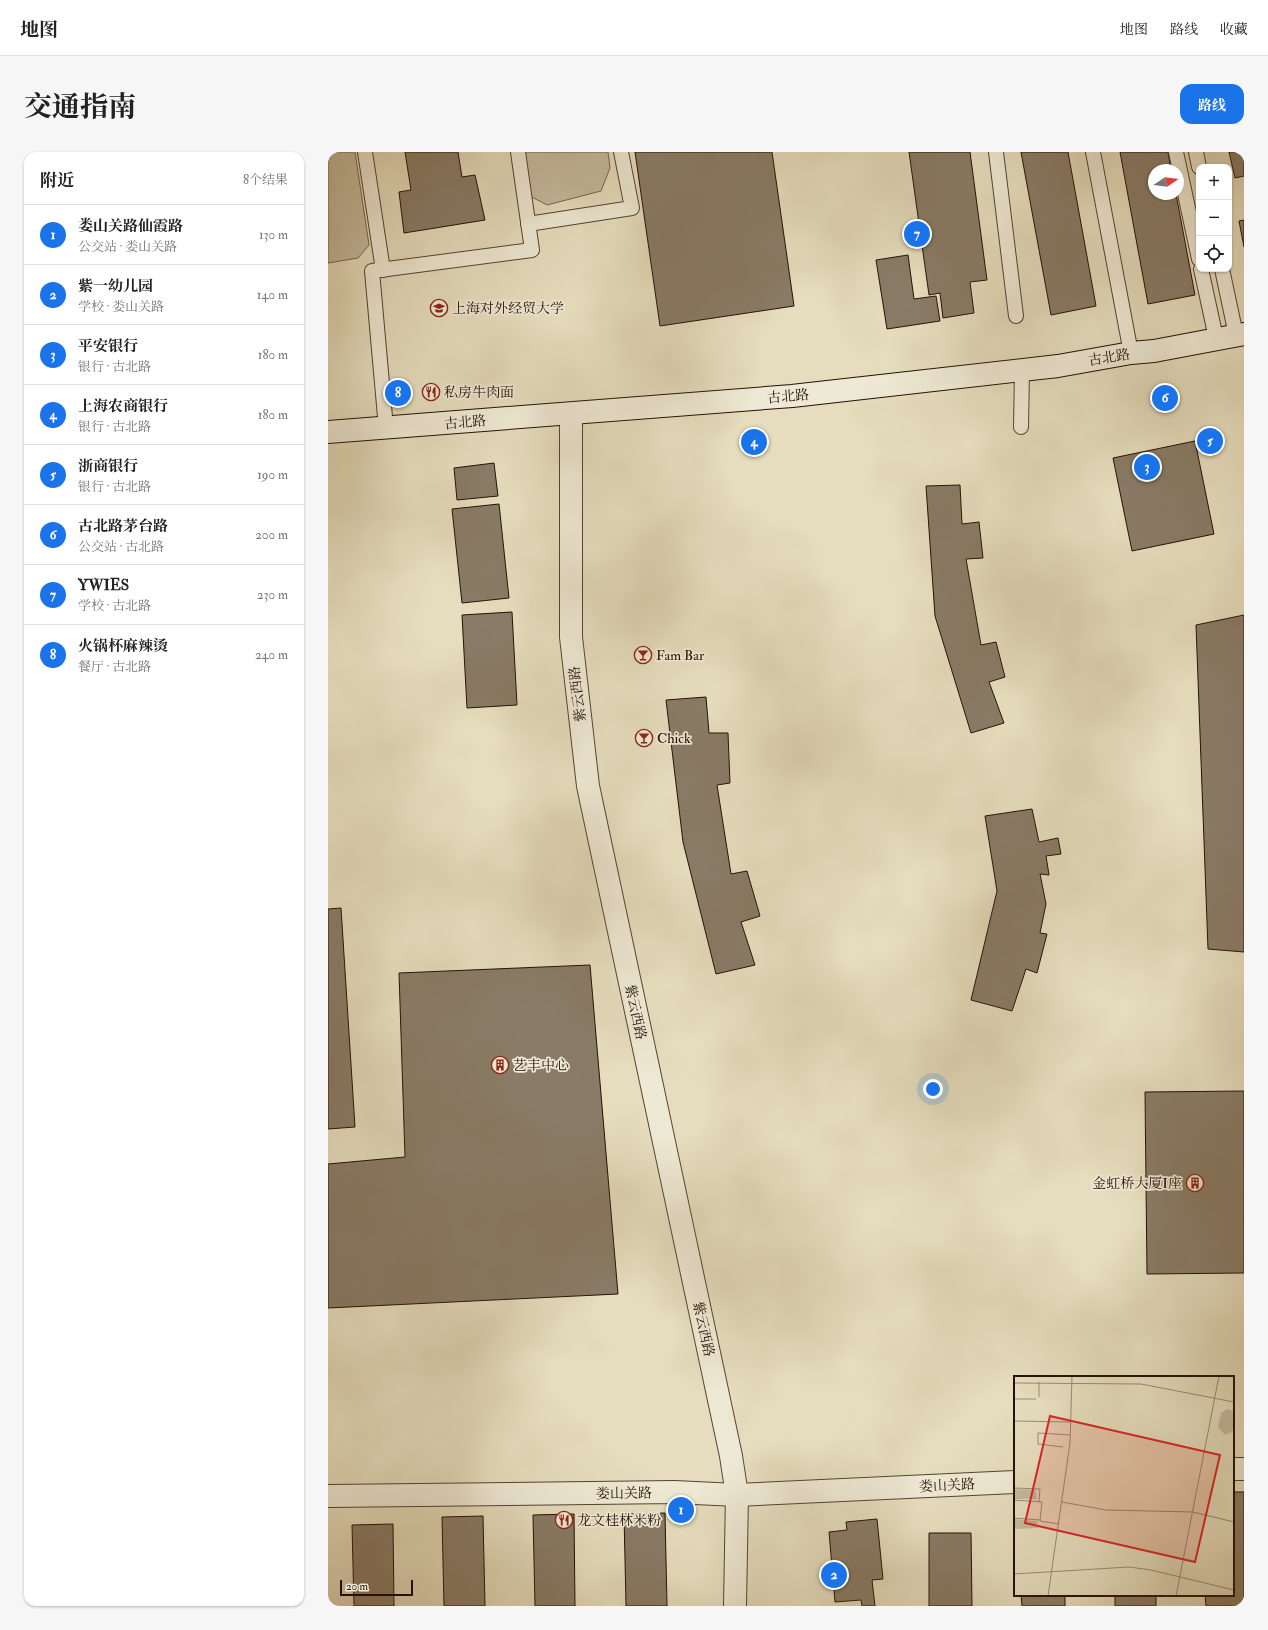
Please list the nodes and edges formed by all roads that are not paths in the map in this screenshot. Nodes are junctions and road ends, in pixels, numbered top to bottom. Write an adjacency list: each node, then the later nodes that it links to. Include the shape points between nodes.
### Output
1 (365, 152): 11 (lane)
2 (518, 152): 9 (lane)
3 (621, 152): 9 (lane, via 632,208)
4 (996, 152): 14 (lane)
5 (1094, 152): 16 (lane)
6 (1176, 152): 10 (lane)
7 (1196, 152): 8 (lane)
8 (1199, 164)
9 (528, 224): 11 (lane, via 532,250)
10 (1196, 245)
11 (383, 270): 20 (lane, via 372,271)
12 (1202, 272): 15 (lane)
13 (1222, 272): 15 (lane)
14 (1016, 316)
15 (1232, 336): 16 (street, 古北路)
16 (1131, 353): 17 (street, 古北路)
17 (1022, 370): 18 (street, 古北路, via 792,396); 19 (lane)
18 (571, 414): 20 (street, 古北路); 25 (street, 紫云西路, via 571,637 588,786 731,1456)
19 (1021, 427)
20 (386, 428): 21 (street, 古北路)
21 (328, 432)
22 (1244, 1468): 23 (street)
23 (1234, 1469)
24 (1014, 1482): 25 (street, 娄山关路)
25 (737, 1495): 26 (street, 娄山关路, via 674,1492); 27 (street, 紫云西路)
26 (328, 1496)
27 (735, 1606)

